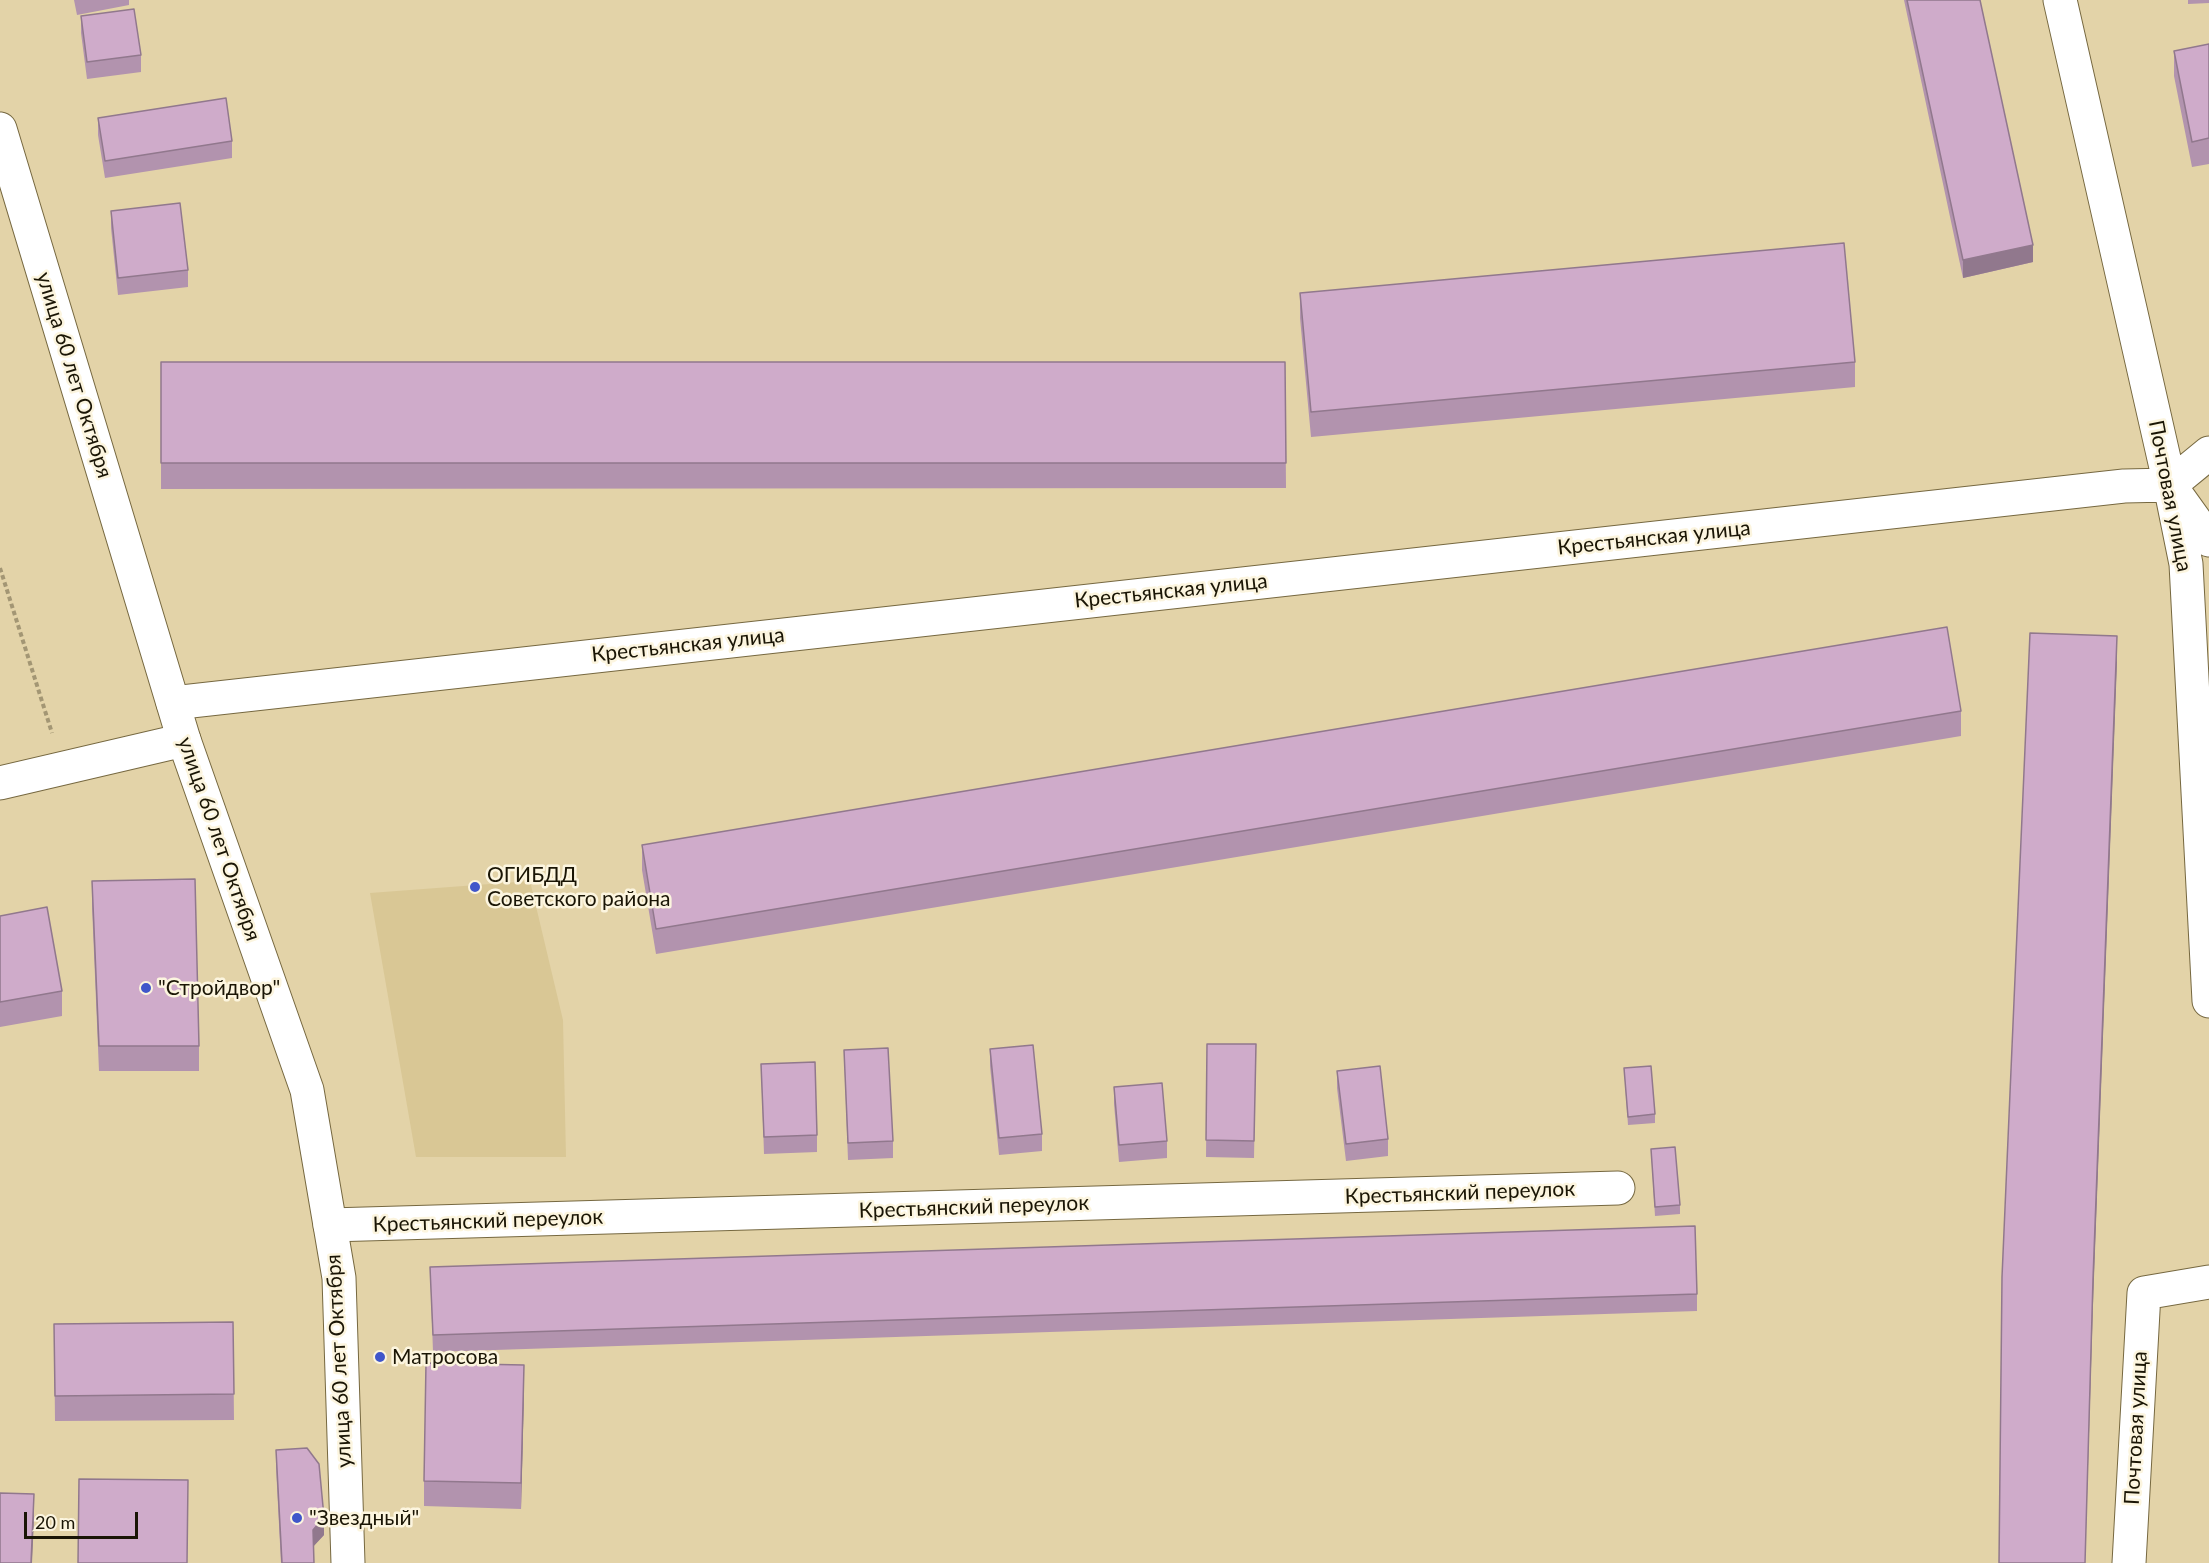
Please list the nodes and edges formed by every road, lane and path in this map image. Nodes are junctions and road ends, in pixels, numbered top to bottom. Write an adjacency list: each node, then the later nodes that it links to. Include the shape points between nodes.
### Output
1 (2060, 0): 4 (street, Почтовая улица)
2 (0, 129): 7 (street, улица 60 лет Октября)
3 (2209, 453): 4 (street)
4 (2170, 485): 5 (street); 7 (street, Крестьянская улица, via 2100,489); 11 (street, Почтовая улица, via 2186,564)
5 (2209, 540)
6 (0, 568): 9 (path)
7 (172, 703): 8 (street, улица 60 лет Октября)
8 (184, 740): 9 (street); 13 (street, улица 60 лет Октября, via 307,1090)
9 (63, 770): 10 (street)
10 (0, 783)
11 (2209, 1001)
12 (1618, 1188): 13 (street, Крестьянский переулок)
13 (330, 1225): 15 (street, улица 60 лет Октября, via 339,1278)
14 (2209, 1282): 16 (street, Почтовая улица, via 2144,1293)
15 (348, 1563)
16 (2129, 1563)

